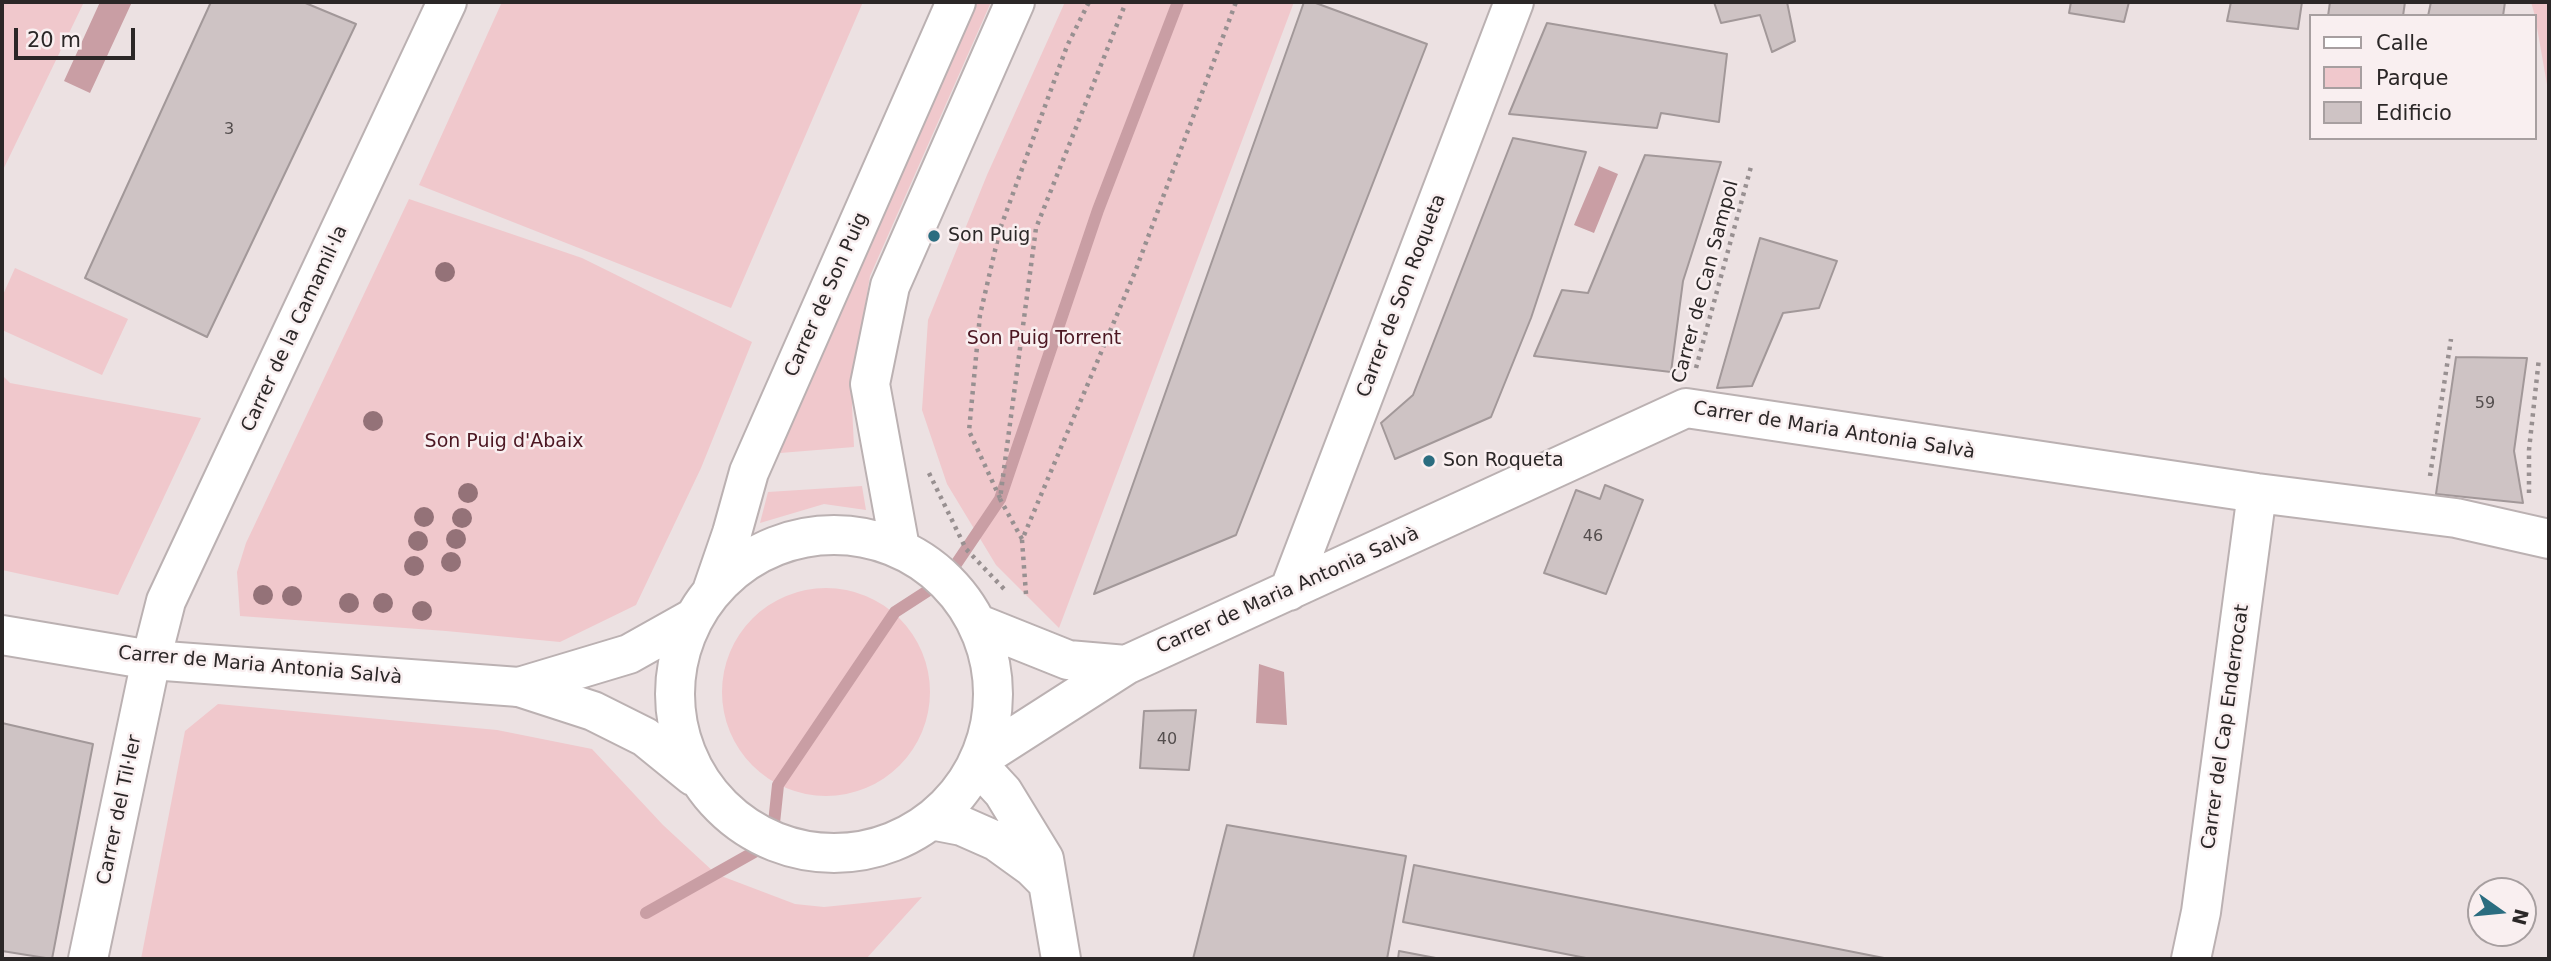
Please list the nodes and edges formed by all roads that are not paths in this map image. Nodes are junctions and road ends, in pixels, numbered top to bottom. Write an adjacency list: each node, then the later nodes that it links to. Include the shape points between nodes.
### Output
1 (447, 2): 12 (street, Carrer de la Camamil·la, via 166,601)
2 (956, 2): 9 (street, Carrer de Son Puig, via 749,472 732,533)
3 (1014, 2): 7 (street, via 890,286 870,384)
4 (1514, 2): 8 (street, Carrer de Son Roqueta)
5 (2257, 493): 6 (street, Carrer de Maria Antonia Salvà, via 2456,518); 8 (street, Carrer de Maria Antonia Salvà, via 1686,408); 21 (street, Carrer del Cap Enderrocat)
6 (2539, 537)
7 (901, 548): 9 (street, via 850,534 798,538 750,558); 10 (street, via 946,579)
8 (1290, 591): 13 (street, Carrer de Maria Antonia Salvà)
9 (703, 605): 14 (street, Carrer de Maria Antonia Salvà, via 629,654); 16 (street, Carrer de Son Puig, via 680,655 674,697 680,738)
10 (978, 624): 13 (street, Carrer de Maria Antonia Salvà, via 1068,660); 15 (street, via 992,668 993,714)
11 (2, 635): 12 (street, Carrer de Maria Antonia Salvà)
12 (151, 660): 14 (street, Carrer de Maria Antonia Salvà); 19 (street, Carrer del Til·ler)
13 (1126, 665): 15 (street, Carrer de Maria Antonia Salvà)
14 (519, 687): 16 (street, Carrer de Maria Antonia Salvà, via 593,711 645,737)
15 (980, 762): 17 (street, via 949,806); 18 (street, via 1044,859)
16 (700, 781): 17 (street, via 732,817 762,836 819,854 867,851 911,835)
17 (931, 820): 18 (street, via 962,826 996,841)
18 (1048, 884): 20 (street)
19 (88, 959)
20 (1061, 959)
21 (2191, 959)

